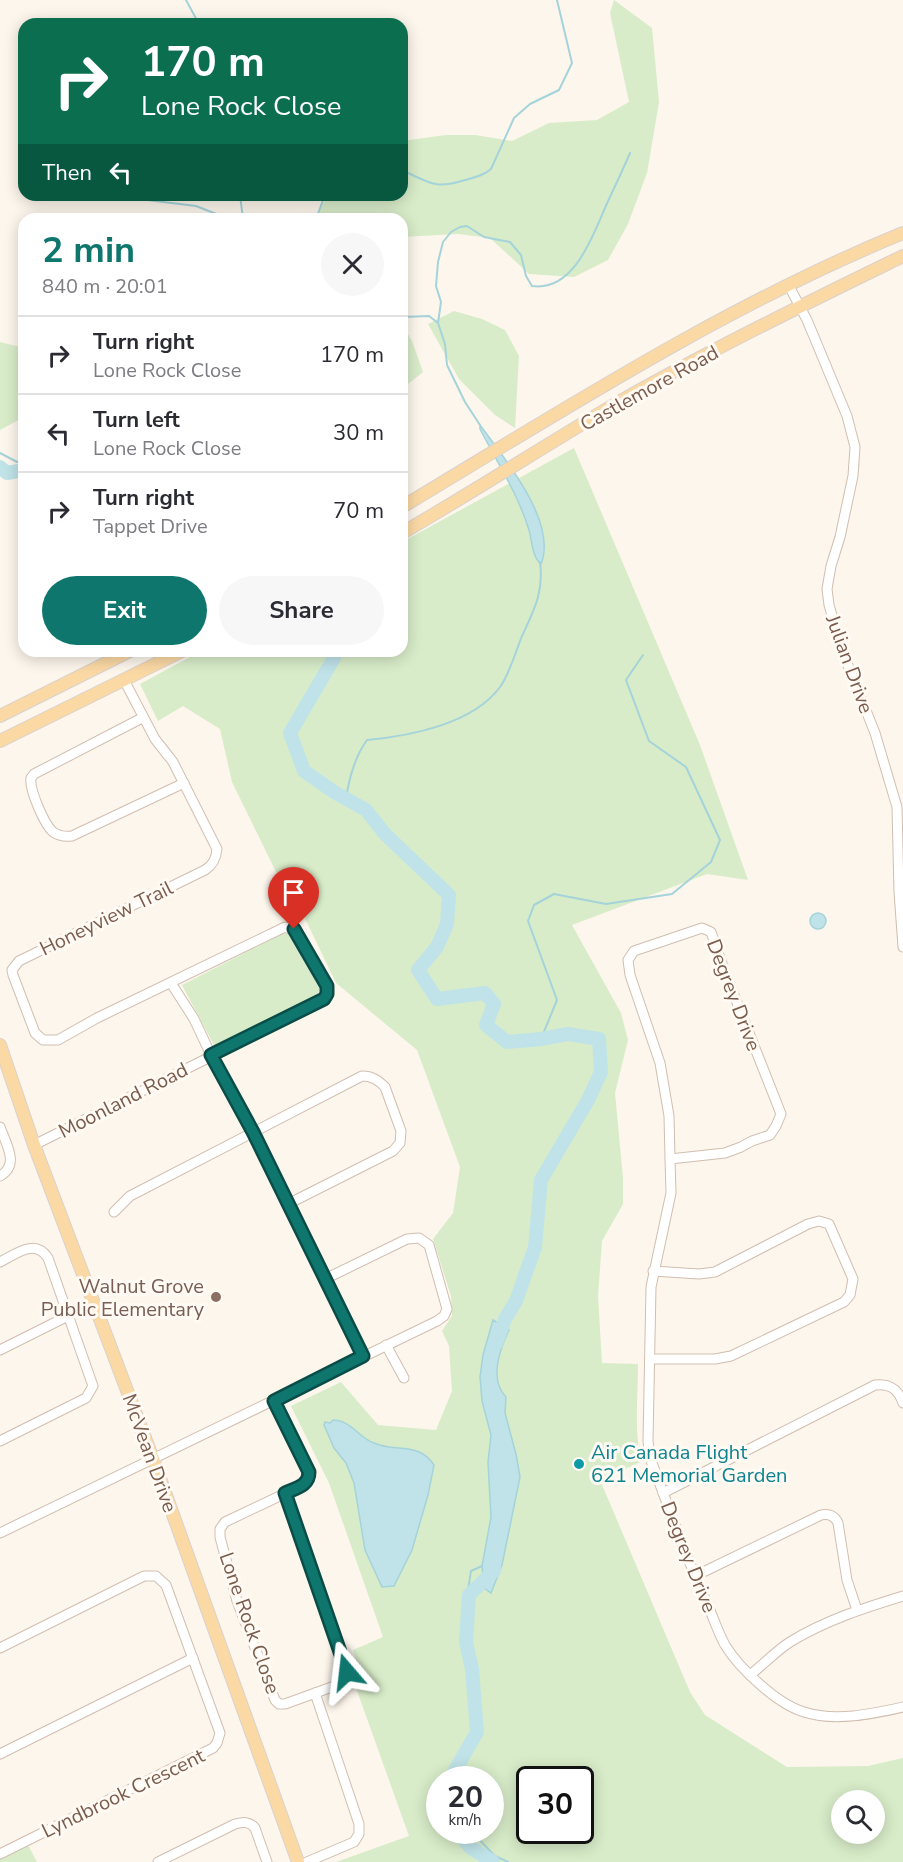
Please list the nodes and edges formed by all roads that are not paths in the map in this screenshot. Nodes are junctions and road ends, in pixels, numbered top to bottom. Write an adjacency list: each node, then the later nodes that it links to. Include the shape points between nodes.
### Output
1 (903, 233): 3 (main road, Castlemore Road)
2 (903, 256): 4 (main road, Castlemore Road)
3 (789, 286): 4 (street, Julian Drive); 5 (main road, Castlemore Road)
4 (800, 306): 6 (main road, Castlemore Road); 18 (street, Julian Drive, via 847,416 855,447 853,477 827,589 829,605)
5 (602, 387): 6 (main road); 7 (main road, Castlemore Road)
6 (613, 406): 8 (main road, Castlemore Road)
7 (544, 420): 8 (main road); 9 (main road, Castlemore Road)
8 (556, 440): 10 (main road, Castlemore Road)
9 (408, 503)
10 (408, 529)
11 (118, 657): 14 (main road)
12 (170, 657): 13 (main road)
13 (124, 680): 15 (street, Honeyview Trail); 16 (main road)
14 (0, 716)
15 (142, 718): 17 (street, Honeyview Trail); 17 (street, via 31,777 32,791 51,829 60,836 72,836)
16 (0, 741)
17 (184, 783): 20 (street, Honeyview Trail, via 217,849 211,867 19,961 12,970 35,1033 48,1041 58,1040)
18 (900, 807): 19 (street, Julian Drive, via 898,872)
19 (903, 947)
20 (171, 983): 22 (street); 22 (street, Moonland Road, via 285,927 294,929 327,986 324,999)
21 (0, 1045): 25 (main road, McVean Drive)
22 (211, 1055): 24 (street); 25 (street, Moonland Road)
23 (0, 1127): 27 (street, via 11,1161 8,1171)
24 (253, 1132): 28 (street); 28 (street, via 362,1076 375,1078 385,1088 401,1131 400,1143 393,1151); 29 (street, via 130,1196)
25 (34, 1145): 42 (main road, McVean Drive)
26 (670, 1159): 26 (street, Degrey Drive, via 725,1153 741,1147 770,1135 781,1114 711,932 702,928 634,951 628,960 660,1063 669,1116); 31 (street, Degrey Drive, via 671,1193)
27 (0, 1176)
28 (288, 1204): 32 (street)
29 (114, 1212)
30 (0, 1262): 33 (street, via 28,1248 42,1251)
31 (653, 1271): 37 (street, Degrey Drive); 37 (street, via 715,1272 819,1221 829,1224 853,1287 844,1302 730,1356)
32 (325, 1279): 34 (street, via 407,1239 419,1238 429,1245 447,1309 444,1316); 36 (street)
33 (68, 1316): 35 (street); 41 (street, via 93,1382 90,1394)
34 (386, 1345): 36 (street); 38 (street)
35 (0, 1350)
36 (363, 1356): 39 (street)
37 (651, 1359): 44 (street, Degrey Drive, via 648,1441)
38 (404, 1378)
39 (274, 1401): 42 (street); 43 (street, Lone Rock Close, via 309,1472 305,1484)
40 (903, 1403): 44 (street, via 894,1388 876,1386)
41 (0, 1441)
42 (153, 1459): 45 (street); 58 (main road, McVean Drive)
43 (285, 1493): 52 (street, Lone Rock Close, via 347,1667 340,1684); 52 (street, Lone Rock Close, via 225,1522 220,1537 237,1601 275,1700 285,1704)
44 (663, 1493): 46 (street, Degrey Drive)
45 (0, 1533)
46 (694, 1576): 48 (street, via 828,1514 838,1523); 51 (street, Degrey Drive, via 726,1646)
47 (903, 1596): 48 (street)
48 (856, 1610): 51 (street, via 789,1643)
49 (0, 1648): 50 (street, Lyndbrook Crescent, via 151,1575 166,1585)
50 (193, 1658): 54 (street); 55 (street, Lyndbrook Crescent, via 220,1734 216,1746)
51 (750, 1675): 53 (street, Degrey Drive, via 774,1698 803,1712 828,1717)
52 (315, 1693): 59 (street, via 359,1834 354,1842)
53 (903, 1707)
54 (0, 1754)
55 (0, 1854)
56 (158, 1862): 57 (street, via 246,1822 255,1828)
57 (267, 1862)
58 (298, 1862)
59 (307, 1862)

